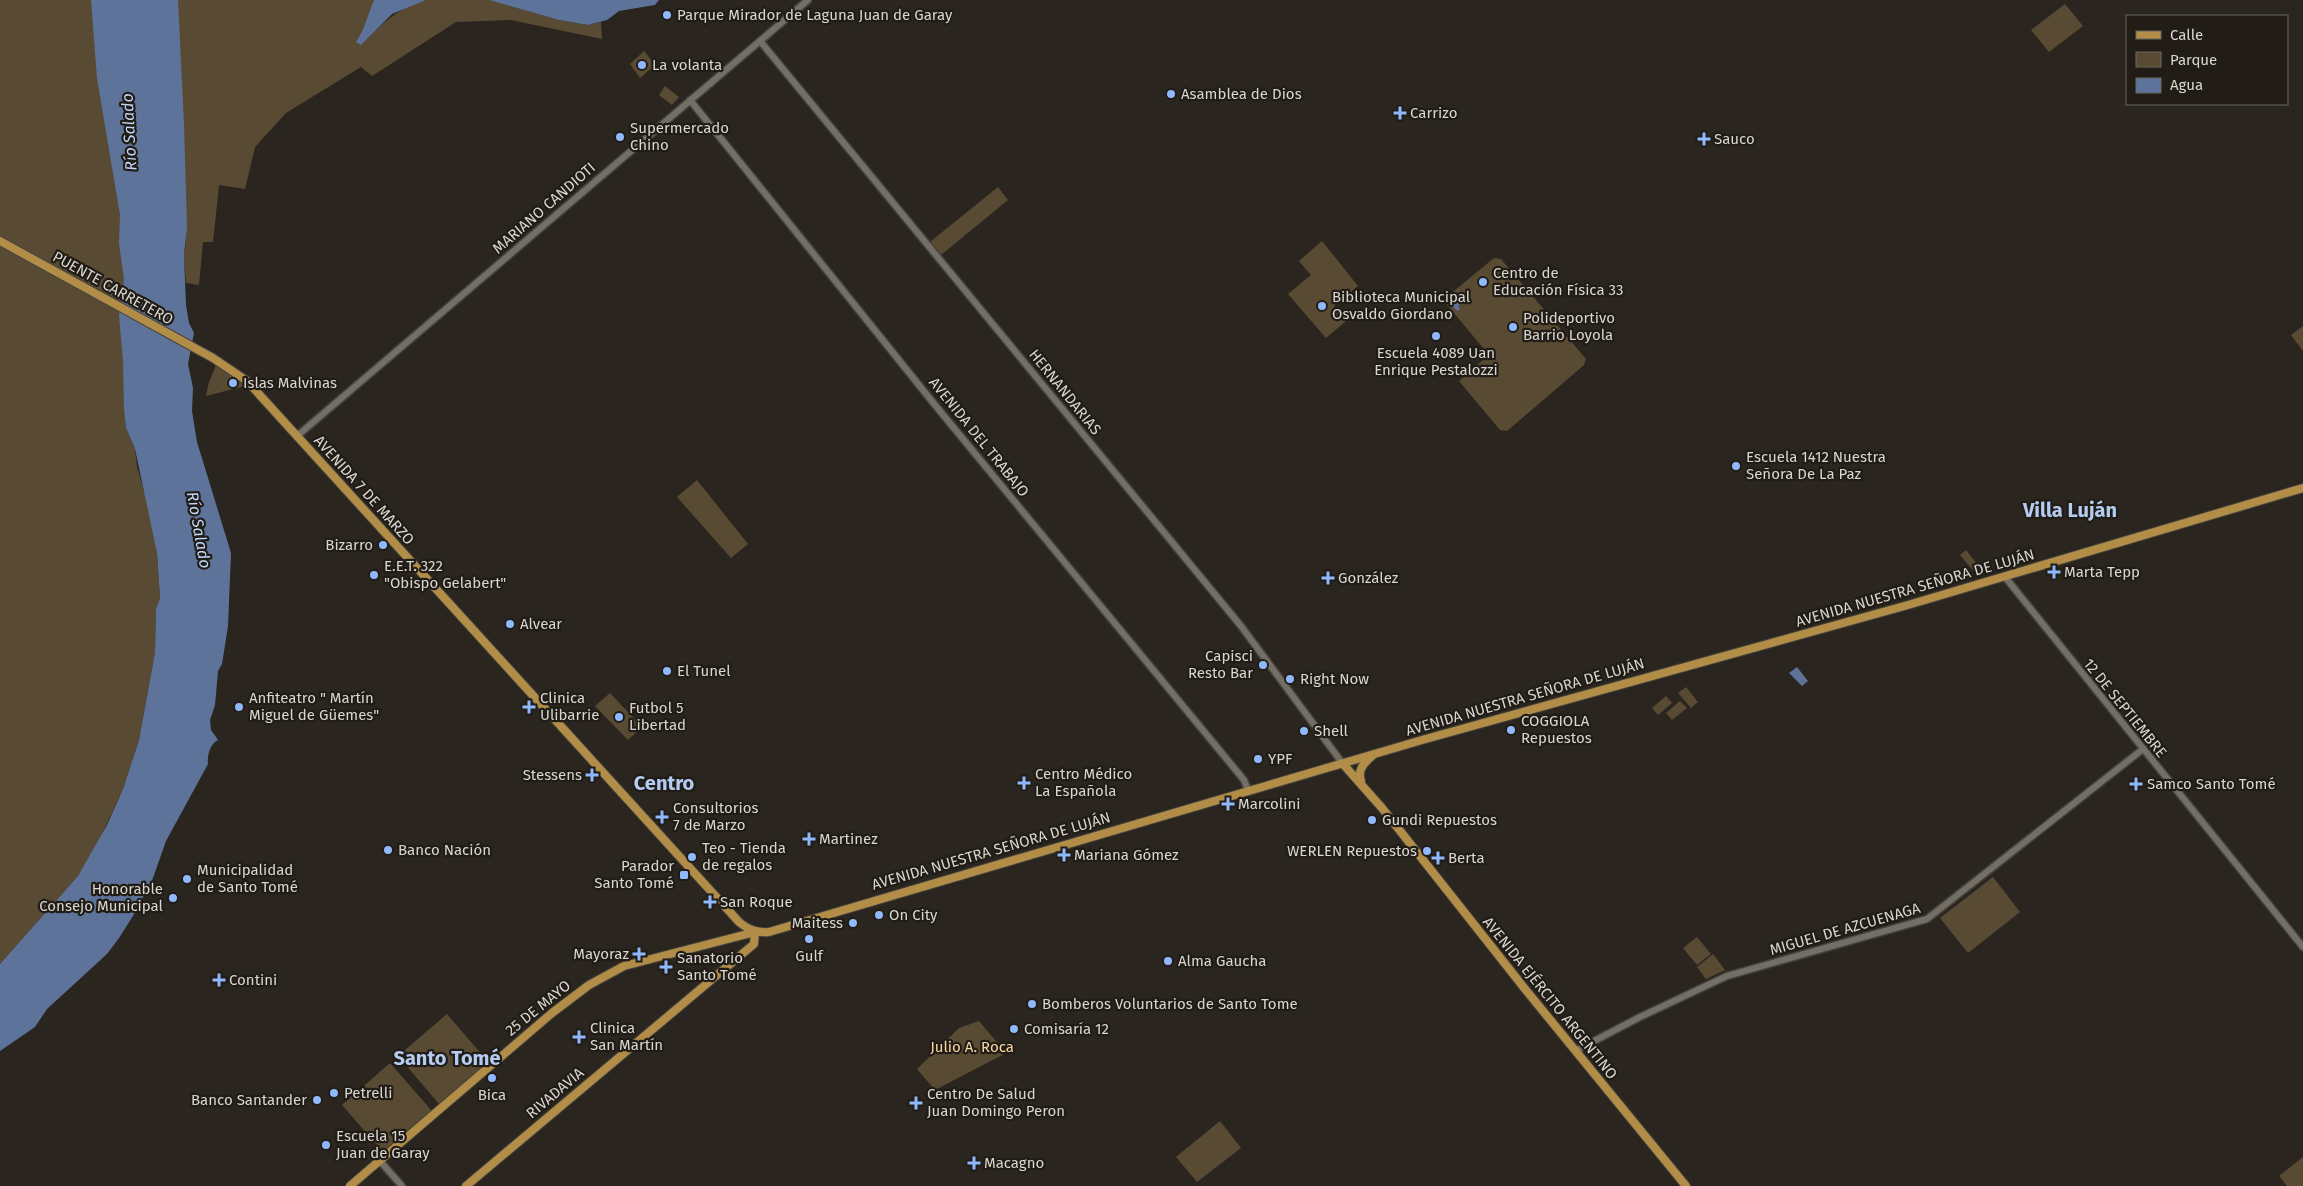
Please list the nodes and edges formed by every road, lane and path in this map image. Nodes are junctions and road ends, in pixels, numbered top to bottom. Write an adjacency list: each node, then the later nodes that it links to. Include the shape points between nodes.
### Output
1 (808, 0): 2 (street, MARIANO CANDIOTI)
2 (760, 41): 3 (street, MARIANO CANDIOTI); 11 (street, HERNANDARIAS, via 1241,626)
3 (690, 100): 6 (street, MARIANO CANDIOTI); 13 (street, AVENIDA DEL TRABAJO, via 935,405 1244,780)
4 (0, 241): 5 (main road, PUENTE CARRETERO)
5 (213, 358): 6 (main road, AVENIDA 7 DE MARZO, via 254,388)
6 (297, 436): 15 (main road, AVENIDA 7 DE MARZO, via 739,922)
7 (2303, 488): 8 (main road, AVENIDA NUESTRA SEÑORA DE LUJÁN)
8 (2005, 577): 9 (street, 12 DE SEPTIEMBRE); 10 (main road, AVENIDA NUESTRA SEÑORA DE LUJÁN)
9 (2142, 749): 16 (street, 12 DE SEPTIEMBRE); 17 (street, MIGUEL DE AZCUENAGA, via 1927,919 1727,976)
10 (1375, 754): 11 (main road, AVENIDA NUESTRA SEÑORA DE LUJÁN); 12 (main road, via 1361,767)
11 (1343, 764): 12 (main road, AVENIDA EJÉRCITO ARGENTINO); 13 (main road, AVENIDA NUESTRA SEÑORA DE LUJÁN); 14 (main road, AVENIDA EJÉRCITO ARGENTINO)
12 (1361, 782): 14 (main road, AVENIDA EJÉRCITO ARGENTINO)
13 (1248, 790): 15 (main road, AVENIDA NUESTRA SEÑORA DE LUJÁN, via 769,932)
14 (1394, 825): 17 (main road, AVENIDA EJÉRCITO ARGENTINO)
15 (755, 932): 18 (main road, 25 DE MAYO, via 624,966 604,975 552,1013); 21 (main road, RIVADAVIA, via 754,944)
16 (2303, 947)
17 (1576, 1052): 22 (main road, AVENIDA EJÉRCITO ARGENTINO)
18 (379, 1160): 19 (main road, 25 DE MAYO); 20 (street)
19 (350, 1186)
20 (402, 1186)
21 (466, 1186)
22 (1686, 1186)

